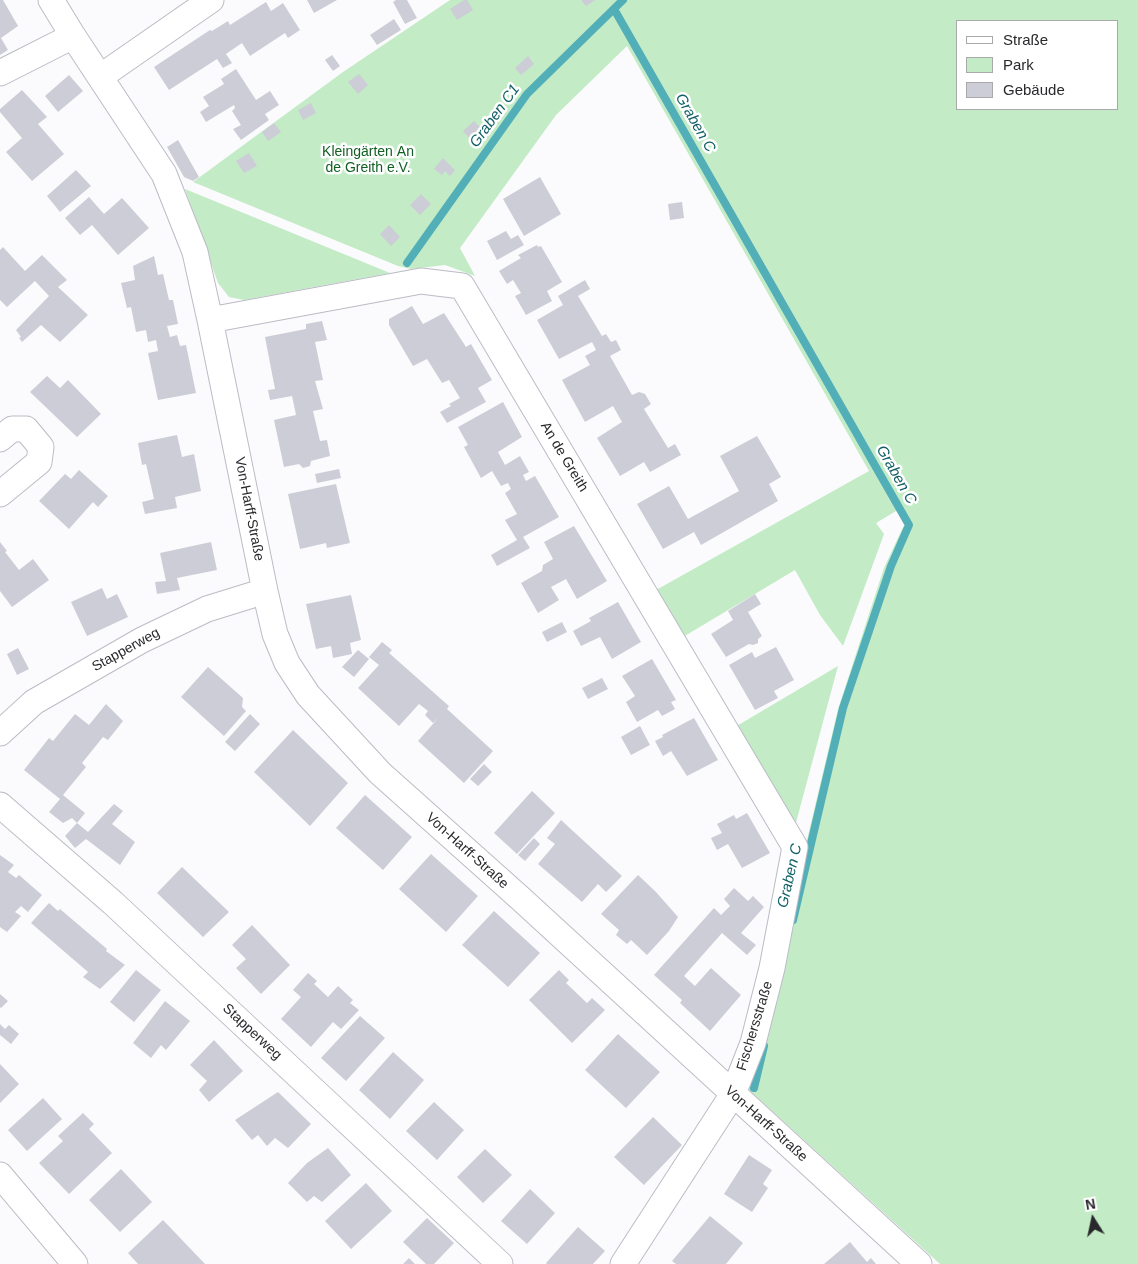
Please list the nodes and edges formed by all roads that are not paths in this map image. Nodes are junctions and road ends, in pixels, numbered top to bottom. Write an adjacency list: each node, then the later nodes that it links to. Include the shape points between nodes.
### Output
1 (51, 0): 3 (street, Von-Harff-Straße)
2 (210, 0): 5 (street)
3 (73, 36): 4 (street); 5 (street, Von-Harff-Straße)
4 (0, 73)
5 (100, 77): 6 (street, Von-Harff-Straße, via 164,174 195,252)
6 (210, 320): 9 (street, Von-Harff-Straße); 12 (street, An de Greith, via 421,281 462,286)
7 (0, 439): 8 (street, via 12,429 26,430 41,446 39,462)
8 (0, 494)
9 (265, 591): 10 (street, Stapperweg, via 207,609 142,640 34,702); 13 (street, Von-Harff-Straße, via 287,663 308,695 380,773)
10 (0, 733)
11 (0, 805): 16 (street, Stapperweg, via 114,903)
12 (795, 847): 13 (street, Fischersstraße, via 770,978 753,1043)
13 (733, 1094): 17 (street, Fischersstraße); 18 (street, Von-Harff-Straße)
14 (0, 1175): 15 (street)
15 (75, 1264)
16 (500, 1264)
17 (624, 1264)
18 (920, 1264)

